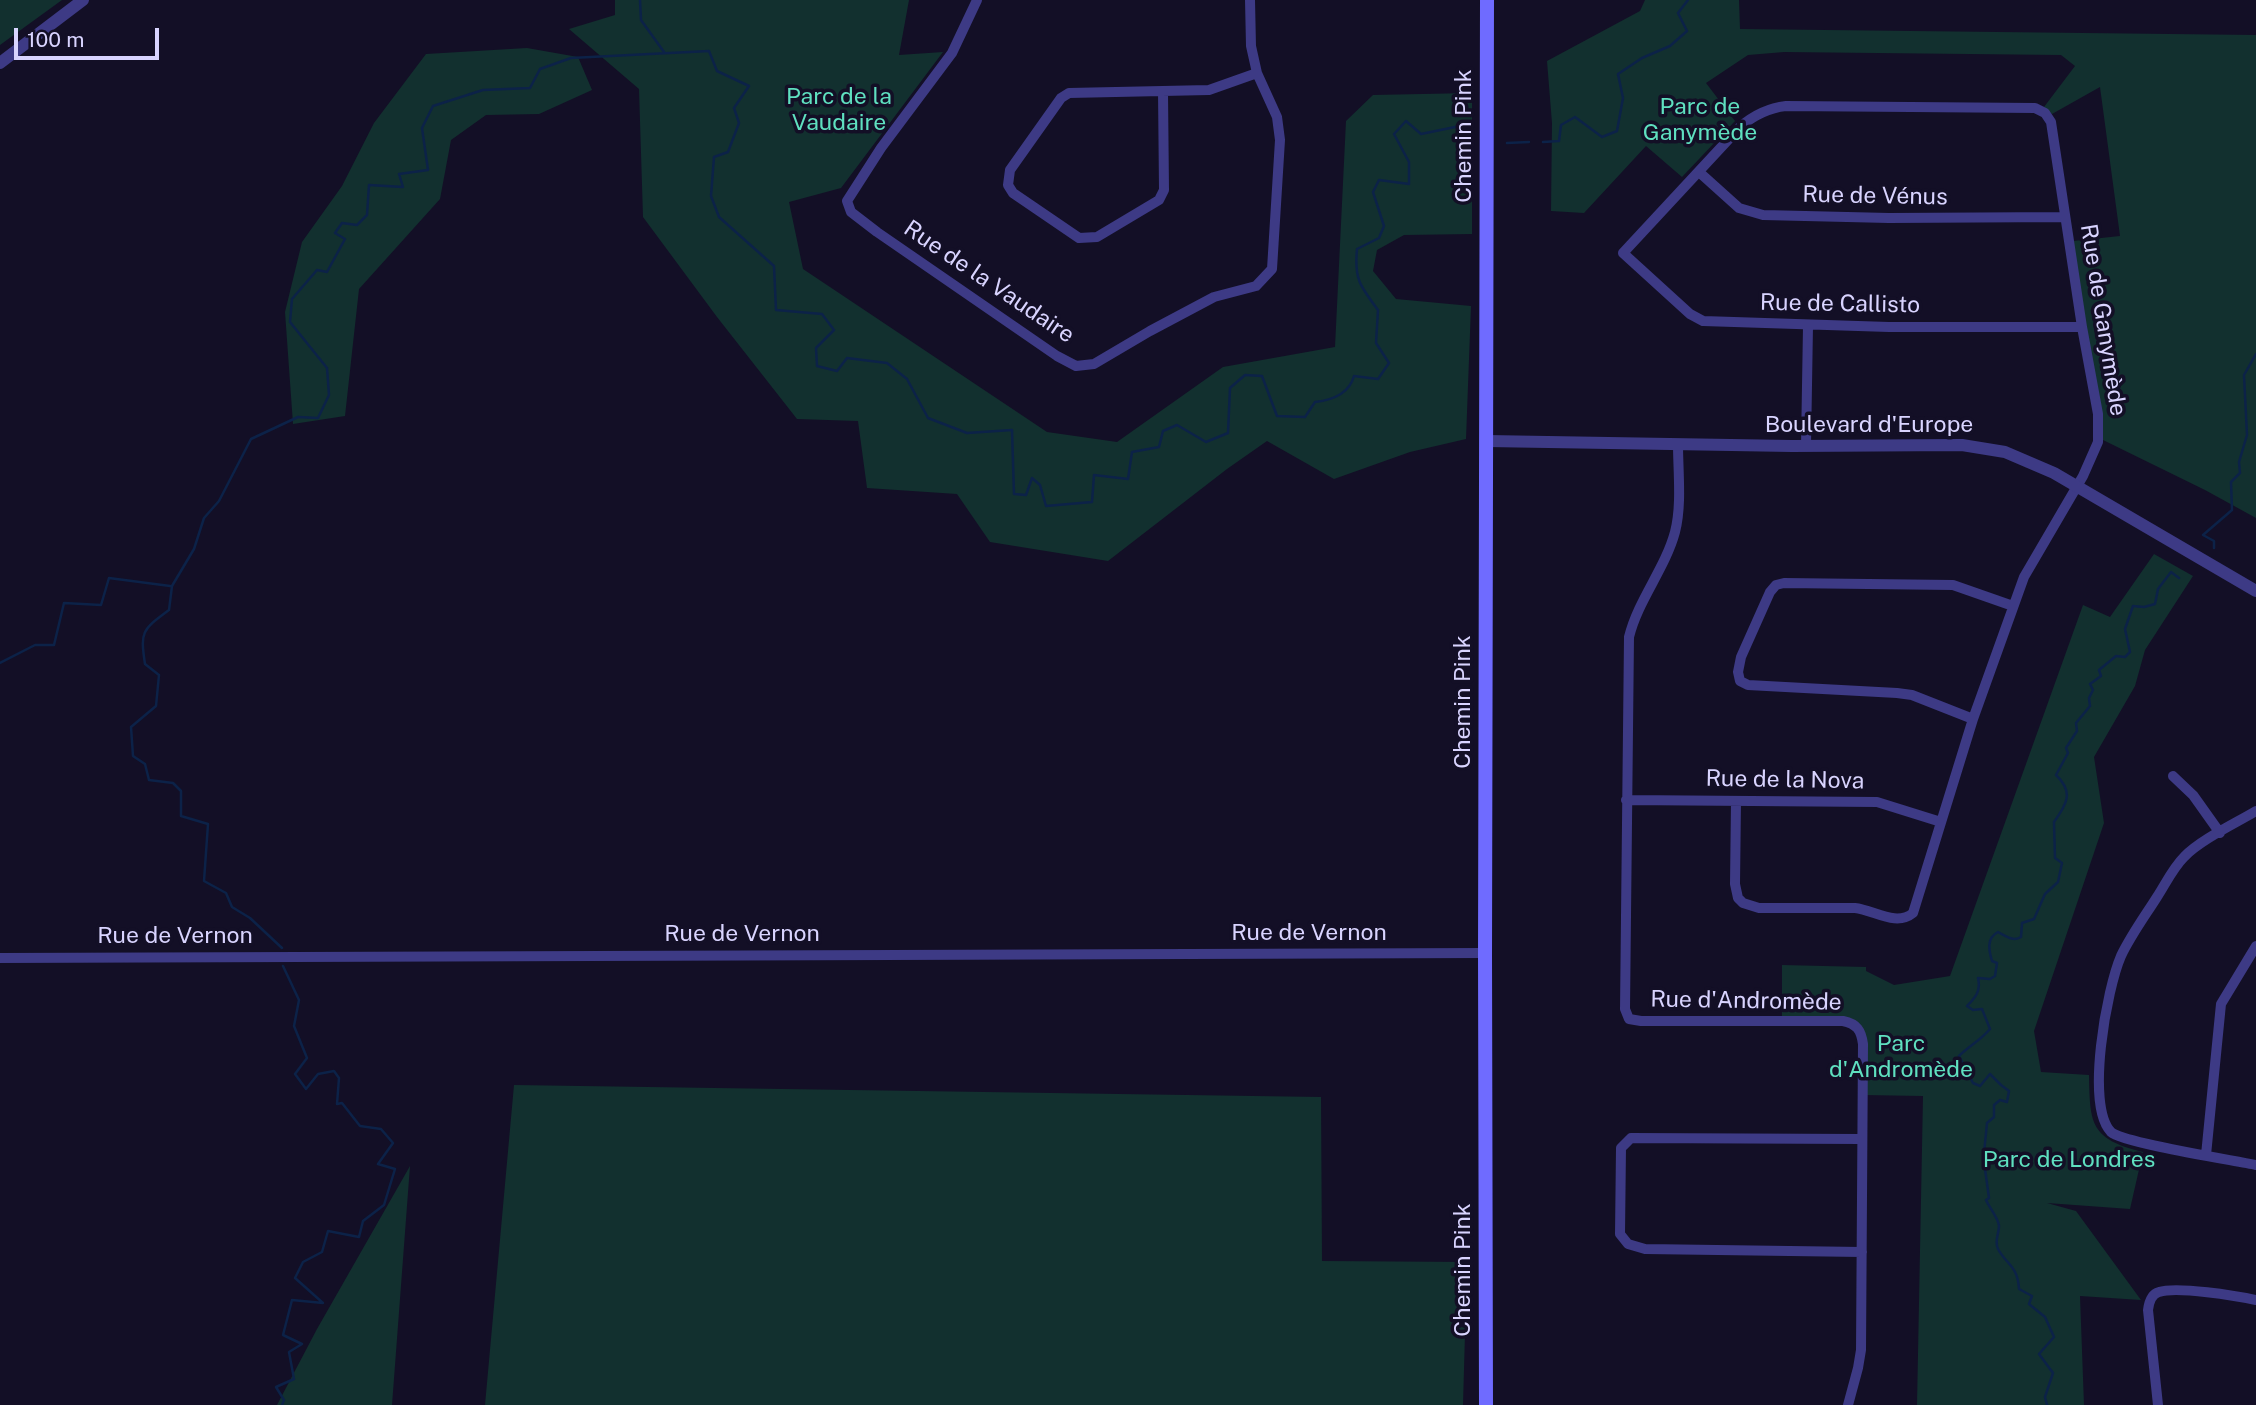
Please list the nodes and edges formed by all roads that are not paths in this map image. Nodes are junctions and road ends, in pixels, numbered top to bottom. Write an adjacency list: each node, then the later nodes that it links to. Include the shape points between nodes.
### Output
1 (83, 0): 5 (street)
2 (976, 0): 6 (street, Rue de la Vaudaire, via 953,53 847,201 851,212 877,232 1076,366 1094,364 1214,298 1256,286 1272,269 1279,140 1277,117)
3 (1250, 0): 6 (street, Rue de la Vaudaire)
4 (1487, 0): 13 (main road, Chemin Pink)
5 (0, 63)
6 (1257, 74): 7 (street, via 1209,90)
7 (1163, 92): 7 (street, via 1069,93 1061,97 1010,170 1008,185 1013,193 1079,238 1097,237 1159,200 1164,190)
8 (1699, 172): 9 (street, Rue de Vénus, via 1739,208 1763,215); 9 (street, Rue de Ganymède, via 1747,121 1778,107 2035,108 2050,122); 10 (street, Rue de Ganymède)
9 (2065, 217): 12 (street, Rue de Ganymède)
10 (1623, 253): 11 (street, Rue de Callisto, via 1703,321)
11 (1808, 326): 12 (street, Rue de Callisto); 15 (street)
12 (2082, 327): 16 (street, Rue de Ganymède, via 2099,433 2095,452)
13 (1487, 441): 14 (street, Boulevard d'Europe); 27 (main road, Chemin Pink)
14 (1678, 444): 15 (street, Boulevard d'Europe); 21 (street, Rue d'Andromède, via 1674,534 1629,637)
15 (1806, 445): 16 (street, Boulevard d'Europe, via 1976,446 2019,456)
16 (2076, 487): 17 (street, Boulevard d'Europe); 18 (street, Rue de Ganymède, via 2029,566)
17 (2256, 591)
18 (2013, 606): 19 (street, Rue de Ganymède); 19 (street, via 1953,585 1784,583 1770,592 1738,665 1740,681 1748,685 1912,695)
19 (1973, 719): 24 (street, Rue de Ganymède)
20 (2174, 776): 25 (street)
21 (1626, 800): 22 (street, Rue de la Nova); 29 (street, Rue d'Andromède, via 1624,977 1629,1019 1850,1022 1860,1030 1863,1044)
22 (1736, 801): 24 (street, Rue de la Nova, via 1877,802); 24 (street, Rue de Ganymède, via 1735,891 1743,903 1759,908 1855,908 1897,919 1909,916 1917,905)
23 (2256, 811): 25 (street)
24 (1941, 822)
25 (2220, 833): 30 (street, via 2179,863 2126,946 2114,976 2100,1054 2100,1110 2111,1131 2151,1145)
26 (2256, 946): 30 (street, via 2221,1004)
27 (1485, 953): 28 (street, Rue de Vernon); 34 (main road, Chemin Pink)
28 (0, 958)
29 (1861, 1139): 32 (street, Rue d'Andromède); 32 (street, via 1630,1138 1621,1148 1620,1234 1628,1244 1645,1249)
30 (2206, 1155): 31 (street)
31 (2256, 1166)
32 (1862, 1252): 35 (street, Rue d'Andromède, via 1860,1358)
33 (2256, 1300): 36 (street, via 2177,1291 2159,1292 2151,1298 2148,1310)
34 (1486, 1405)
35 (1848, 1405)
36 (2158, 1405)

